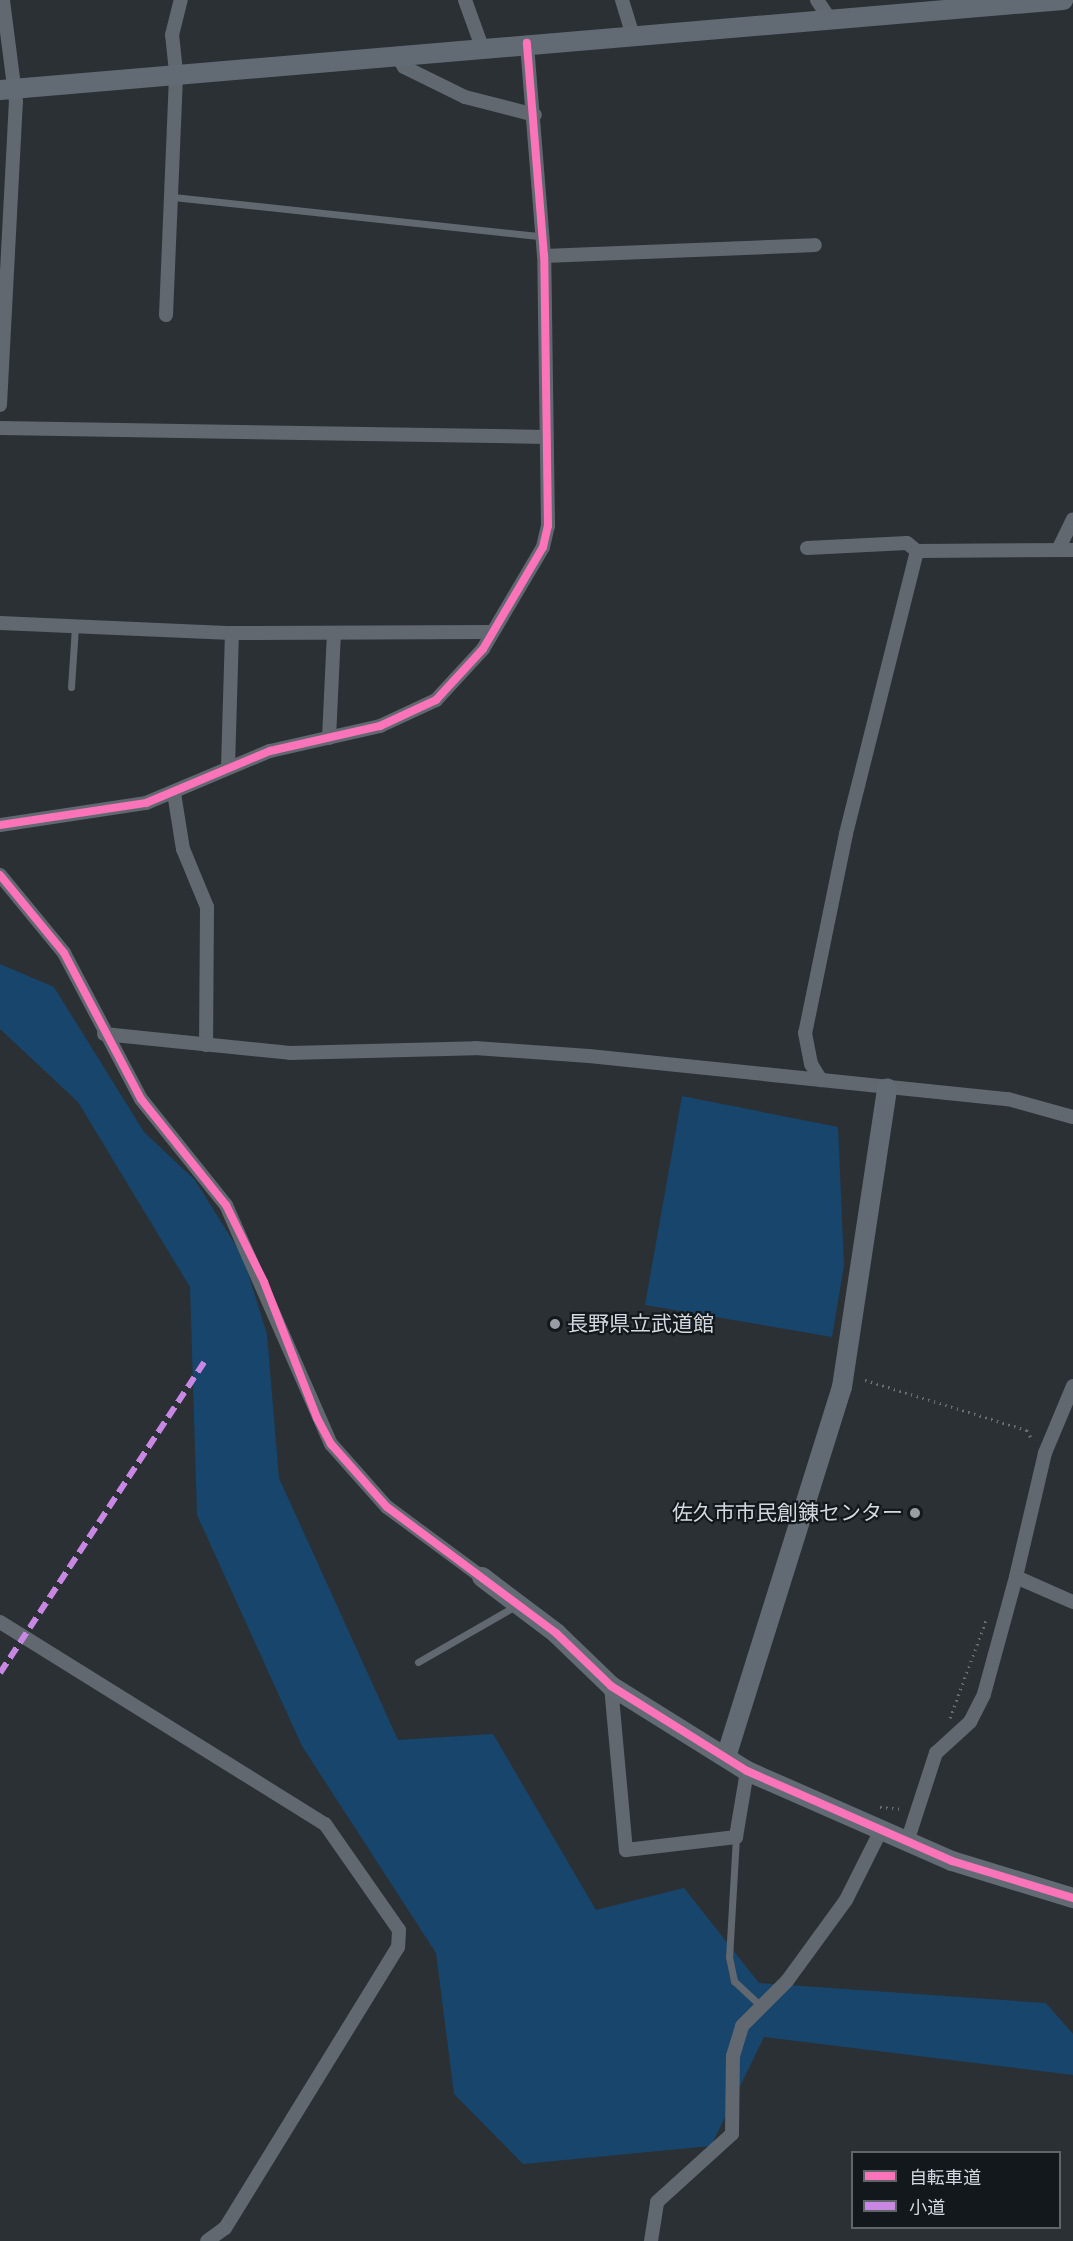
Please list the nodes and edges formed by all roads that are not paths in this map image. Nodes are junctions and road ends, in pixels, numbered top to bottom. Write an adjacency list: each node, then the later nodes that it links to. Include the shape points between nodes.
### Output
1 (3, 0): 13 (street)
2 (181, 0): 12 (street, via 172,35)
3 (465, 0): 10 (street)
4 (622, 0): 8 (street)
5 (817, 0): 7 (street)
6 (1063, 0): 7 (street)
7 (830, 19): 8 (street)
8 (633, 35): 9 (street)
9 (527, 43): 10 (street); 14 (street)
10 (482, 47): 11 (street)
11 (396, 54): 12 (street); 14 (street, via 404,67 465,97)
12 (176, 72): 13 (street); 15 (street)
13 (7, 90): 19 (street)
14 (535, 115): 16 (street)
15 (173, 196): 16 (lane); 20 (street)
16 (538, 236): 18 (street)
17 (816, 245): 18 (street)
18 (544, 256): 23 (street)
19 (3, 287): 21 (street)
20 (166, 315)
21 (0, 405)
22 (0, 428): 23 (street)
23 (546, 437): 31 (street, via 547,538)
24 (1073, 519): 26 (street)
25 (807, 548): 28 (street, via 907,543)
26 (1058, 550): 27 (street); 28 (street)
27 (1073, 550)
28 (917, 551): 42 (street, via 846,834 805,1033 811,1064)
29 (0, 622): 30 (street)
30 (75, 626): 32 (street); 34 (lane)
31 (491, 632): 33 (street); 35 (street, via 467,672 436,700 380,726)
32 (232, 633): 33 (street); 36 (street)
33 (334, 633): 35 (street)
34 (71, 687)
35 (329, 738): 36 (street)
36 (228, 767): 37 (street)
37 (174, 793): 38 (street, via 146,803); 41 (street, via 183,849 207,907)
38 (0, 825)
39 (0, 875): 40 (street, via 64,953)
40 (104, 1034): 41 (street); 46 (street, via 141,1099 226,1205 331,1444 387,1507)
41 (206, 1045): 42 (street, via 290,1053 475,1048)
42 (821, 1080): 43 (street)
43 (887, 1088): 44 (street, via 1008,1099); 53 (street, via 843,1387)
44 (1073, 1117)
45 (1073, 1386): 47 (street, via 1045,1453)
46 (482, 1577): 49 (street)
47 (1016, 1577): 48 (street); 57 (street, via 984,1694 970,1722 936,1753)
48 (1073, 1602)
49 (518, 1605): 51 (lane); 52 (street)
50 (0, 1622): 60 (street, via 325,1824 399,1930 398,1947 231,2218)
51 (418, 1662)
52 (611, 1686): 53 (street); 56 (street, via 626,1850)
53 (726, 1757): 54 (street)
54 (747, 1771): 55 (street); 56 (street)
55 (880, 1832): 57 (street); 59 (street, via 846,1900 787,1981)
56 (736, 1837): 59 (lane, via 729,1957 734,1981)
57 (907, 1842): 58 (street)
58 (1073, 1898)
59 (760, 2006): 61 (street, via 735,2040 732,2134 657,2202)
60 (207, 2241)
61 (651, 2241)

